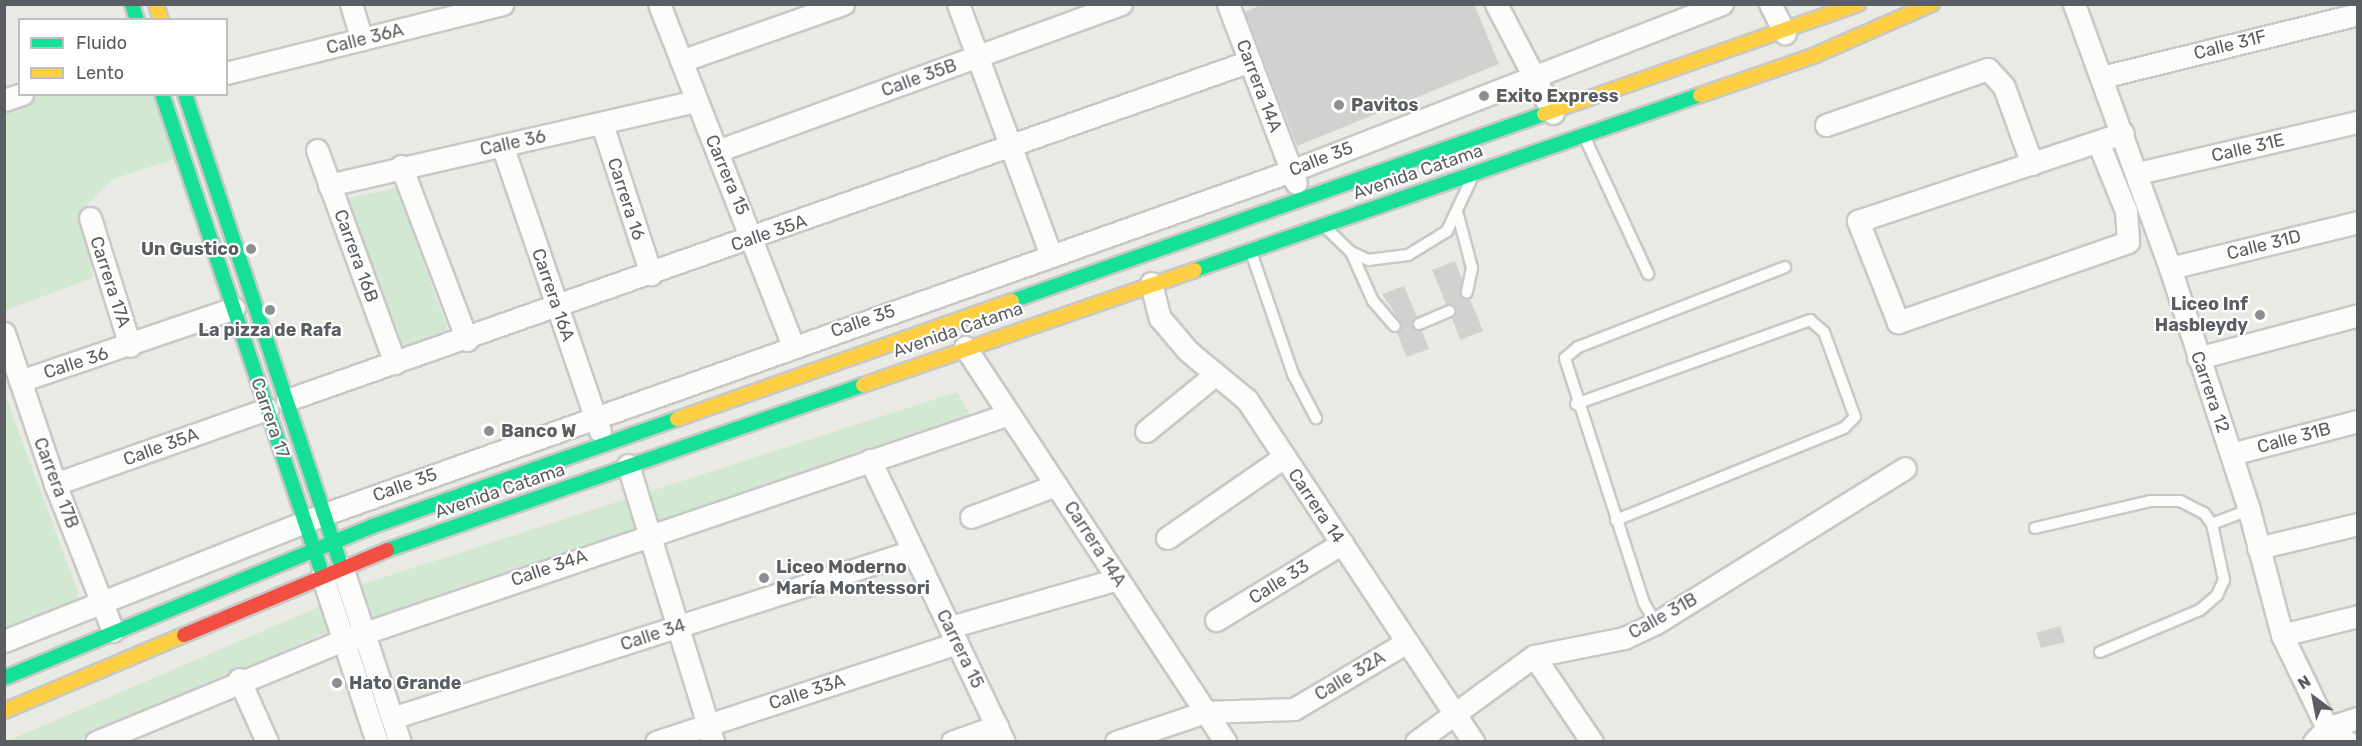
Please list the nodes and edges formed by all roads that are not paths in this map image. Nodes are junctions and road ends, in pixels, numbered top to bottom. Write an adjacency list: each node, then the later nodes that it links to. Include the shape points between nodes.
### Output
1 (351, 4): 16 (street)
2 (503, 4): 16 (street, Calle 36A)
3 (659, 4): 18 (street, Carrera 15)
4 (843, 4): 18 (street)
5 (958, 4): 17 (street)
6 (1120, 4): 17 (street, Calle 35B)
7 (1228, 4): 19 (street, Carrera 14A)
8 (1496, 4): 21 (street)
9 (1722, 4): 21 (street, Calle 35)
10 (1770, 4): 15 (street)
11 (1858, 4): 15 (main road, Avenida Catama)
12 (1932, 4): 31 (main road, Avenida Catama, via 1847,44)
13 (2074, 4): 22 (street, Carrera 12)
14 (2358, 14): 22 (street, Calle 31F)
15 (1785, 33): 26 (main road, Avenida Catama)
16 (362, 39): 20 (street, Calle 36A)
17 (975, 58): 34 (street); 36 (street, Calle 35B)
18 (681, 61): 25 (street, Carrera 15)
19 (1250, 61): 34 (street, Calle 35A); 39 (street, Carrera 14A)
20 (228, 72)
21 (1534, 77): 26 (street); 39 (street, Calle 35)
22 (2102, 77): 30 (street, Carrera 12)
23 (163, 96): 58 (main road, Carrera 17)
24 (186, 96): 73 (main road, Carrera 17)
25 (696, 101): 28 (street, Calle 36); 36 (street, Carrera 15)
26 (1553, 113): 43 (main road, Avenida Catama)
27 (2358, 122): 41 (street, Calle 31E)
28 (602, 124): 33 (street, Calle 36); 54 (street, Carrera 16)
29 (1826, 125): 37 (street, via 1988,69 2004,87)
30 (2123, 134): 32 (street); 41 (street, Carrera 12)
31 (1583, 135): 40 (main road, Avenida Catama); 55 (lane)
32 (2098, 142): 37 (street); 37 (street, via 2126,211 2128,242 1898,322 1858,221)
33 (502, 145): 38 (street, Calle 36); 59 (street, Carrera 16A)
34 (1009, 149): 48 (street, Calle 35A); 51 (street)
35 (317, 150): 42 (street, Carrera 16B)
36 (717, 151): 48 (street, Carrera 15)
37 (2032, 164)
38 (401, 166): 42 (street, Calle 36); 65 (street)
39 (1291, 171): 43 (street, Carrera 14A); 51 (street, Calle 35)
40 (1475, 171): 44 (lane); 47 (main road, Avenida Catama)
41 (2138, 173): 53 (street, Carrera 12)
42 (329, 185): 70 (street, Carrera 16B)
43 (1302, 201): 81 (main road, Avenida Catama)
44 (1458, 215): 50 (lane, via 1430,245 1408,255 1368,260); 57 (lane, via 1472,268)
45 (90, 218): 66 (street, Carrera 17A)
46 (2358, 222): 53 (street, Calle 31D)
47 (1323, 225): 49 (main road, Avenida Catama); 50 (lane)
48 (753, 238): 54 (street, Calle 35A); 67 (street, Carrera 15)
49 (1250, 249): 56 (main road, Avenida Catama); 78 (lane, via 1293,374)
50 (1351, 252): 63 (lane, via 1373,301)
51 (1051, 256): 67 (street, Calle 35)
52 (1785, 267): 74 (lane, via 1569,351 1565,367)
53 (2170, 268): 69 (street, Carrera 12)
54 (651, 274): 59 (street, Calle 35A)
55 (1648, 274)
56 (1151, 283): 68 (main road, Avenida Catama); 71 (street, Carrera 14, via 1160,318)
57 (1467, 292)
58 (234, 308): 66 (street, Calle 36); 75 (main road, Carrera 17)
59 (558, 309): 65 (street, Calle 35A); 77 (street, Carrera 16A)
60 (1449, 311): 62 (lane)
61 (2358, 315): 69 (street)
62 (1419, 324)
63 (1395, 326)
64 (4, 333): 72 (street, Carrera 17B)
65 (467, 340): 70 (street, Calle 35A)
66 (130, 346): 72 (street, Calle 36)
67 (793, 346): 77 (street, Calle 35)
68 (965, 347): 76 (street, Carrera 14A); 85 (main road, Avenida Catama)
69 (2198, 358): 82 (street, Carrera 12)
70 (395, 363): 73 (street, Calle 35A)
71 (1216, 374): 80 (street); 83 (street, Carrera 14, via 1247,400)
72 (20, 381): 87 (street, Carrera 17B)
73 (286, 400): 90 (main road, Carrera 17)
74 (1576, 404): 92 (lane); 92 (lane, via 1810,320 1824,332 1855,417 1844,428)
75 (267, 410): 87 (street, Calle 35A); 90 (main road, Carrera 17)
76 (1009, 414): 84 (street, Calle 34A); 88 (street, Carrera 14A)
77 (596, 417): 81 (street, Carrera 16A); 90 (street, Calle 35)
78 (1316, 418)
79 (2358, 421): 82 (street, Calle 31B)
80 (1146, 431)
81 (604, 445): 98 (main road, Avenida Catama)
82 (2231, 454): 89 (street, Carrera 12)
83 (1284, 457): 97 (street); 99 (street, Carrera 14)
84 (870, 460): 96 (street, Calle 34A); 102 (street, Carrera 15)
85 (628, 465): 96 (street); 103 (main road, Avenida Catama)
86 (1905, 468): 109 (street, Calle 31B)
87 (55, 484): 106 (street, Carrera 17B)
88 (1056, 485): 91 (street); 105 (street, Carrera 14A)
89 (2248, 510): 93 (lane); 100 (street, Carrera 12)
90 (315, 517): 98 (main road, Carrera 17); 101 (main road, Carrera 17); 106 (street, Calle 35)
91 (971, 517)
92 (1616, 520): 109 (lane)
93 (2212, 524): 95 (lane, via 2204,513 2180,501 2150,501); 118 (lane, via 2224,580 2217,595 2200,610)
94 (2358, 524): 100 (street)
95 (2035, 528)
96 (648, 532): 110 (street); 112 (street, Calle 34A)
97 (1167, 538)
98 (334, 542): 101 (main road, Avenida Catama); 103 (main road, Carrera 17)
99 (1342, 543): 108 (street, Calle 33); 117 (street, Carrera 14)
100 (2258, 548): 114 (street, Carrera 12)
101 (314, 550): 104 (main road, Carrera 17); 111 (main road, Avenida Catama)
102 (913, 551): 110 (street, Calle 34); 113 (street, Carrera 15)
103 (342, 567): 104 (main road, Avenida Catama); 112 (street, Carrera 17)
104 (322, 575): 115 (street, Carrera 17); 122 (main road, Avenida Catama)
105 (1117, 579): 113 (street, Calle 33A); 124 (street, Carrera 14A)
106 (100, 600): 111 (street, Carrera 17B); 116 (street, Calle 35)
107 (2358, 616): 114 (street)
108 (1216, 620)
109 (1656, 623): 119 (street, Calle 31B, via 1624,638)
110 (678, 627): 125 (street, Calle 34); 127 (street)
111 (113, 631): 120 (main road, Avenida Catama)
112 (364, 633): 115 (street, Calle 34A); 125 (street, Carrera 17)
113 (954, 635): 127 (street, Calle 33A); 128 (street, Carrera 15)
114 (2282, 635): 129 (street, Carrera 12)
115 (344, 640): 121 (street, Calle 34A); 132 (street, Carrera 17)
116 (4, 641)
117 (1405, 643): 123 (street, Carrera 14); 124 (street, Calle 32A, via 1294,709)
118 (2100, 652)
119 (1534, 656): 123 (street, Calle 31B); 140 (street)
120 (4, 678)
121 (238, 679): 130 (street, Calle 34A); 131 (street)
122 (4, 711)
123 (1452, 711): 138 (street, Calle 31B); 139 (street, Carrera 14)
124 (1205, 712): 136 (street); 137 (street, Carrera 14A)
125 (392, 718): 133 (street, Carrera 17)
126 (2358, 718): 129 (street)
127 (710, 733): 134 (street, Calle 33A)
128 (1001, 734): 135 (street)
129 (2321, 735): 141 (street)
130 (96, 741)
131 (267, 741)
132 (377, 741)
133 (400, 741)
134 (656, 741)
135 (952, 741)
136 (1116, 741)
137 (1225, 741)
138 (1416, 741)
139 (1473, 741)
140 (1592, 741)
141 (2348, 741)

